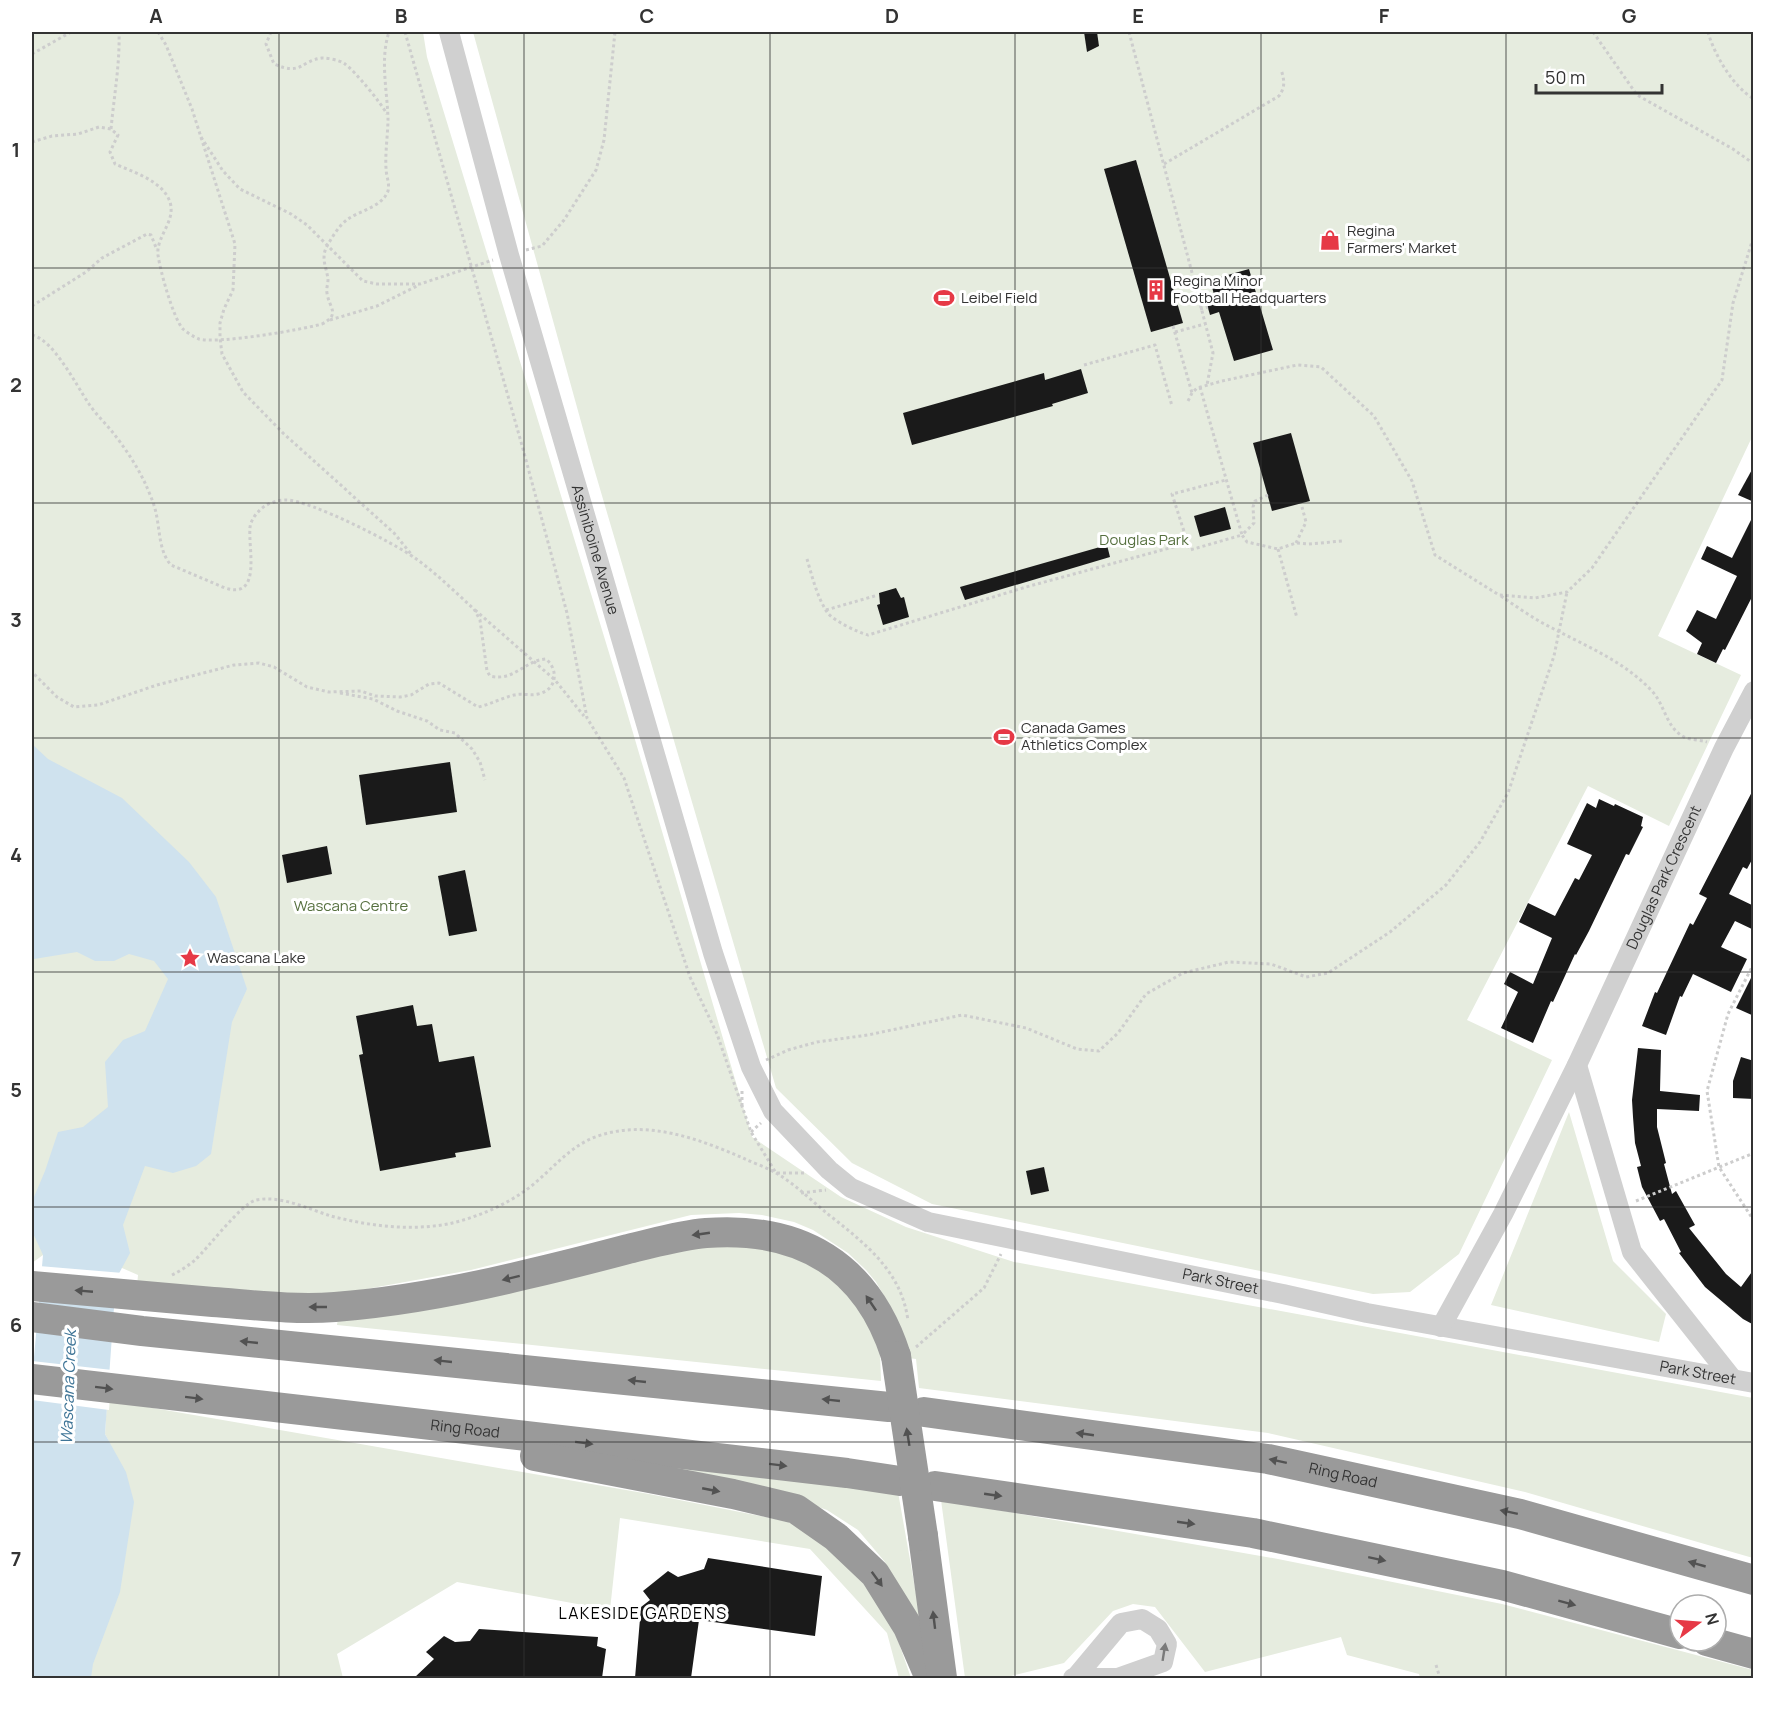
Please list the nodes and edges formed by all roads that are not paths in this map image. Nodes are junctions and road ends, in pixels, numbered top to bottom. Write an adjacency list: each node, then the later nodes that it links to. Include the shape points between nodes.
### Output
1 (449, 32): 5 (street, Assiniboine Avenue, via 509,255 710,942)
2 (1754, 691): 3 (street, Douglas Park Crescent)
3 (1748, 718): 4 (street, Douglas Park Crescent, via 1724,748)
4 (1577, 1065): 8 (street, Douglas Park Crescent); 9 (street, via 1632,1252)
5 (751, 1067): 8 (street, Park Street, via 772,1112 829,1170 851,1188 928,1222)
6 (32, 1286): 22 (highway, one-way to 6, bridge, via 923,1536 906,1349 846,1272 807,1248 762,1234 704,1233 487,1284 332,1307 280,1307)
7 (32, 1317): 12 (highway, one-way to 7)
8 (1441, 1327): 9 (street, Park Street)
9 (1731, 1377): 11 (street, Park Street)
10 (32, 1379): 13 (highway, Ring Road, one-way to 13)
11 (1754, 1383)
12 (890, 1407)
13 (297, 1410): 15 (highway, Ring Road, one-way to 15); 21 (highway, one-way to 21, via 796,1509 836,1538 875,1574 908,1627)
14 (924, 1412): 17 (highway, Ring Road, one-way to 14, via 1520,1514 1268,1459)
15 (900, 1481)
16 (935, 1486): 18 (highway, one-way to 18, via 1253,1533 1502,1585)
17 (1754, 1580)
18 (1668, 1631)
19 (1728, 1647): 20 (highway)
20 (1754, 1654)
21 (930, 1678)
22 (942, 1678)

